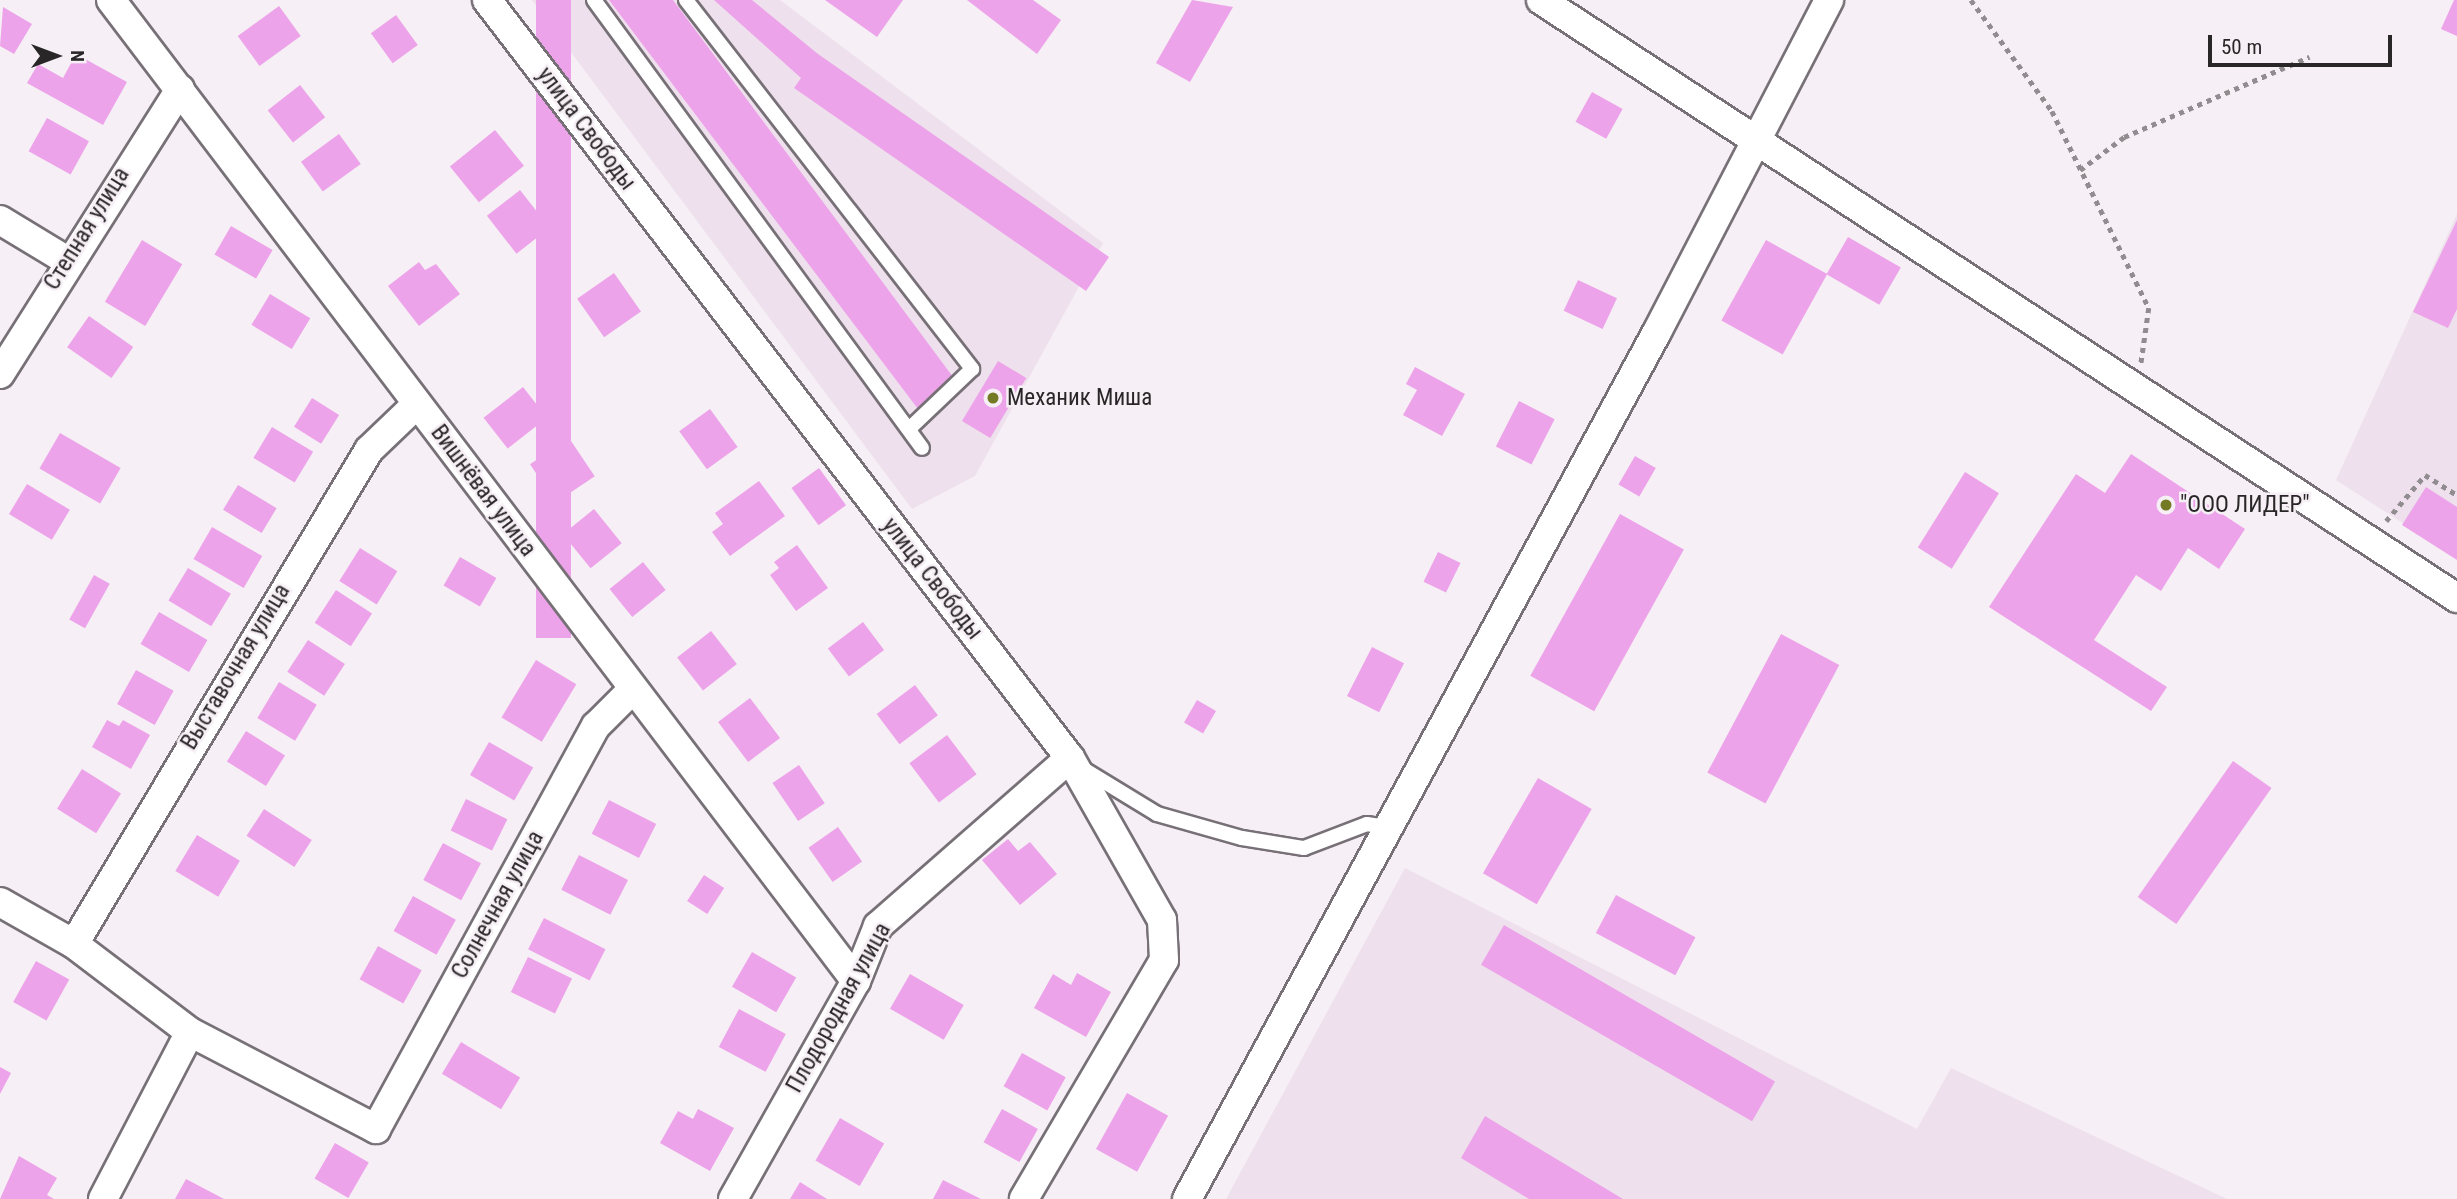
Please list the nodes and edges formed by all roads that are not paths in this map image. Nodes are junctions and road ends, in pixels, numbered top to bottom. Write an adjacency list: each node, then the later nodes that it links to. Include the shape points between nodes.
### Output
1 (111, 0): 7 (street, Вишнёвая улица)
2 (487, 0): 17 (street, улица Свободы)
3 (594, 0): 13 (lane)
4 (686, 0): 13 (lane, via 972,369)
5 (1541, 0): 8 (street)
6 (1829, 0): 8 (street)
7 (180, 89): 10 (street, Степная улица); 12 (street, Вишнёвая улица)
8 (1757, 140): 15 (street); 18 (street)
9 (0, 220): 10 (street)
10 (66, 260): 11 (street, Степная улица)
11 (0, 374)
12 (418, 404): 16 (street, Вишнёвая улица); 20 (street, Выставочная улица, via 369,450)
13 (909, 429): 14 (lane)
14 (922, 447)
15 (2457, 598)
16 (632, 690): 21 (street, Вишнёвая улица); 22 (street, Солнечная улица, via 596,726 376,1129)
17 (1070, 758): 18 (lane, via 1157,814 1242,838 1304,848 1367,824); 21 (street, Плодородная улица, via 878,926); 25 (street, улица Свободы, via 1162,920 1164,960)
18 (1391, 828): 26 (street)
19 (0, 902): 20 (street)
20 (74, 944): 22 (street)
21 (856, 981): 24 (street, Плодородная улица)
22 (190, 1032): 23 (street)
23 (103, 1199)
24 (733, 1199)
25 (1024, 1199)
26 (1187, 1199)

